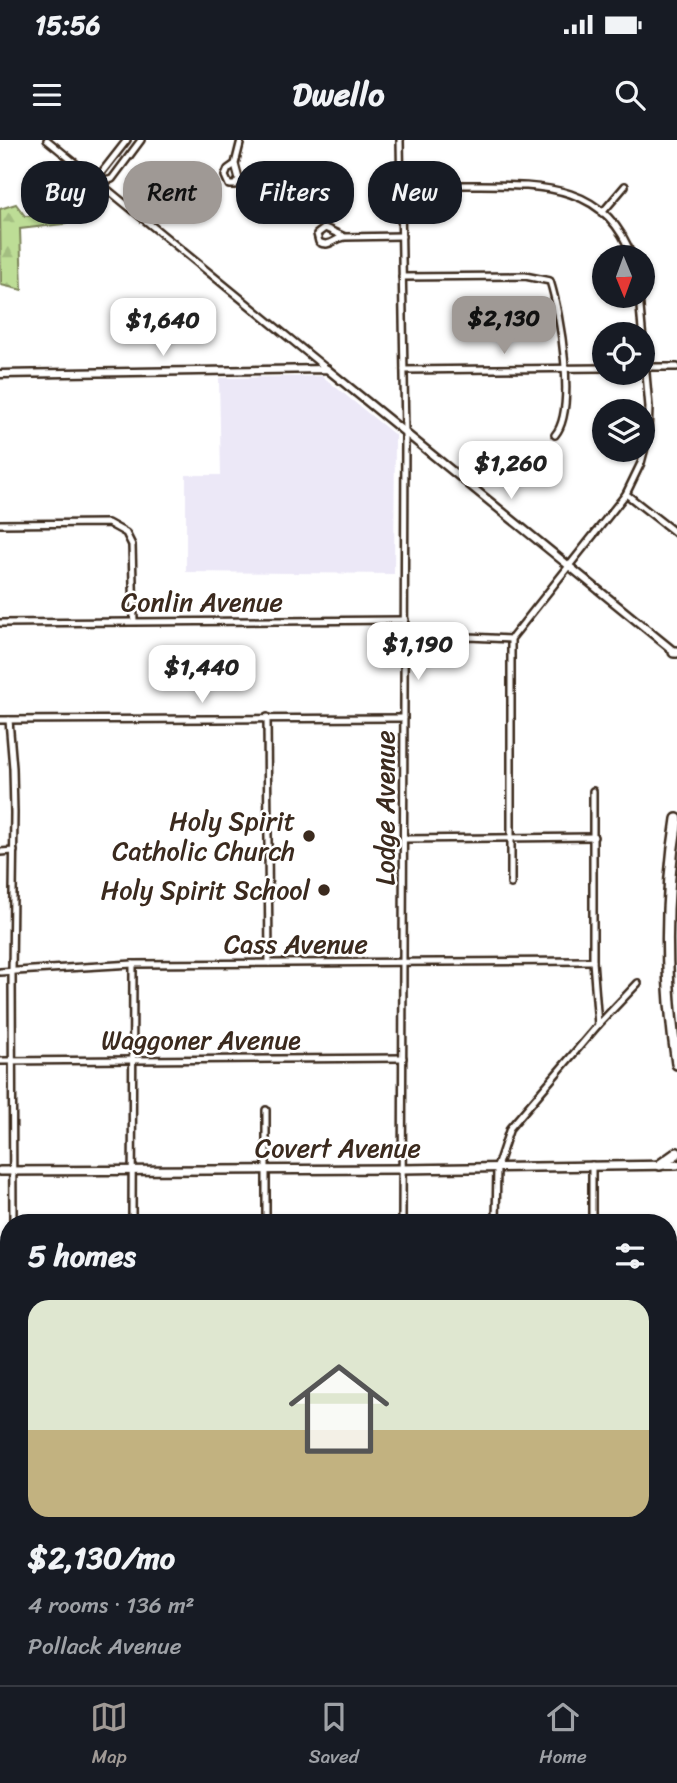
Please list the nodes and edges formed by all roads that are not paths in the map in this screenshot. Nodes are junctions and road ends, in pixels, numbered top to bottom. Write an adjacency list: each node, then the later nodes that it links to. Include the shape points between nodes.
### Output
1 (47, 140): 6 (street)
2 (127, 140): 8 (street)
3 (141, 140): 10 (street)
4 (241, 140): 9 (street)
5 (400, 140): 7 (street, Lodge Avenue)
6 (72, 161)
7 (400, 161)
8 (109, 163)
9 (235, 164)
10 (109, 180)
11 (625, 186): 14 (street)
12 (462, 187): 14 (street, via 543,186 571,193)
13 (109, 191): 24 (street)
14 (602, 213): 18 (street)
15 (402, 224): 17 (street, Lodge Avenue)
16 (345, 236): 16 (street, via 328,228 317,234 325,244); 17 (street)
17 (402, 236): 19 (street, Lodge Avenue)
18 (626, 245)
19 (402, 277): 22 (street, via 525,276 550,281 559,310); 25 (street, Lodge Avenue)
20 (655, 367): 21 (street)
21 (677, 367)
22 (565, 368): 23 (street); 25 (street); 29 (street, via 564,419)
23 (592, 368)
24 (327, 369): 26 (street); 28 (street)
25 (404, 370): 28 (street, Lodge Avenue)
26 (0, 374)
27 (646, 385): 30 (street, via 648,436)
28 (405, 434): 33 (street); 34 (street, Lodge Avenue)
29 (555, 435)
30 (626, 494): 32 (street); 33 (street)
31 (0, 524): 35 (street, via 108,523 126,533 132,545)
32 (677, 534)
33 (569, 566): 38 (street); 39 (street)
34 (405, 620): 35 (street, Conlin Avenue); 37 (street, Lodge Avenue)
35 (134, 621): 36 (street, Conlin Avenue)
36 (0, 623)
37 (405, 639): 38 (street); 41 (street, Lodge Avenue)
38 (511, 639): 47 (street)
39 (676, 653)
40 (267, 717): 41 (street); 43 (street); 53 (street)
41 (404, 718): 48 (street, Lodge Avenue)
42 (0, 720): 43 (street)
43 (9, 720): 49 (street)
44 (593, 791): 46 (street)
45 (677, 819): 64 (highway, via 668,937)
46 (594, 837): 47 (street); 52 (street)
47 (511, 838): 48 (street); 51 (street)
48 (404, 839): 55 (street, Lodge Avenue)
49 (14, 851): 50 (street); 57 (street)
50 (0, 852)
51 (511, 884)
52 (593, 961): 55 (street, Cass Avenue); 59 (street)
53 (269, 963): 54 (street, Cass Avenue); 55 (street, Cass Avenue)
54 (133, 964): 57 (street, Cass Avenue); 61 (street)
55 (404, 964): 60 (street, Lodge Avenue)
56 (0, 972): 57 (street, Cass Avenue)
57 (12, 972): 63 (street)
58 (638, 983): 59 (street)
59 (598, 1025): 70 (street, via 518,1118)
60 (403, 1058): 61 (street, Waggoner Avenue); 72 (street, Lodge Avenue)
61 (132, 1060): 63 (street, Waggoner Avenue); 73 (street)
62 (0, 1061): 63 (street, Waggoner Avenue)
63 (12, 1061): 75 (street)
64 (677, 1064)
65 (266, 1110): 71 (street)
66 (677, 1153): 68 (highway)
67 (592, 1165): 68 (main road, Covert Avenue); 70 (main road, Covert Avenue); 81 (street)
68 (660, 1165): 69 (main road, Covert Avenue)
69 (677, 1165)
70 (497, 1167): 72 (main road, Covert Avenue); 80 (street)
71 (267, 1169): 72 (main road, Covert Avenue); 73 (main road, Covert Avenue); 78 (street)
72 (402, 1169): 79 (street, Lodge Avenue)
73 (132, 1170): 75 (main road, Covert Avenue); 77 (street)
74 (0, 1171): 75 (main road, Covert Avenue)
75 (13, 1171): 76 (street)
76 (13, 1214)
77 (132, 1214)
78 (266, 1214)
79 (402, 1214)
80 (496, 1214)
81 (592, 1214)

